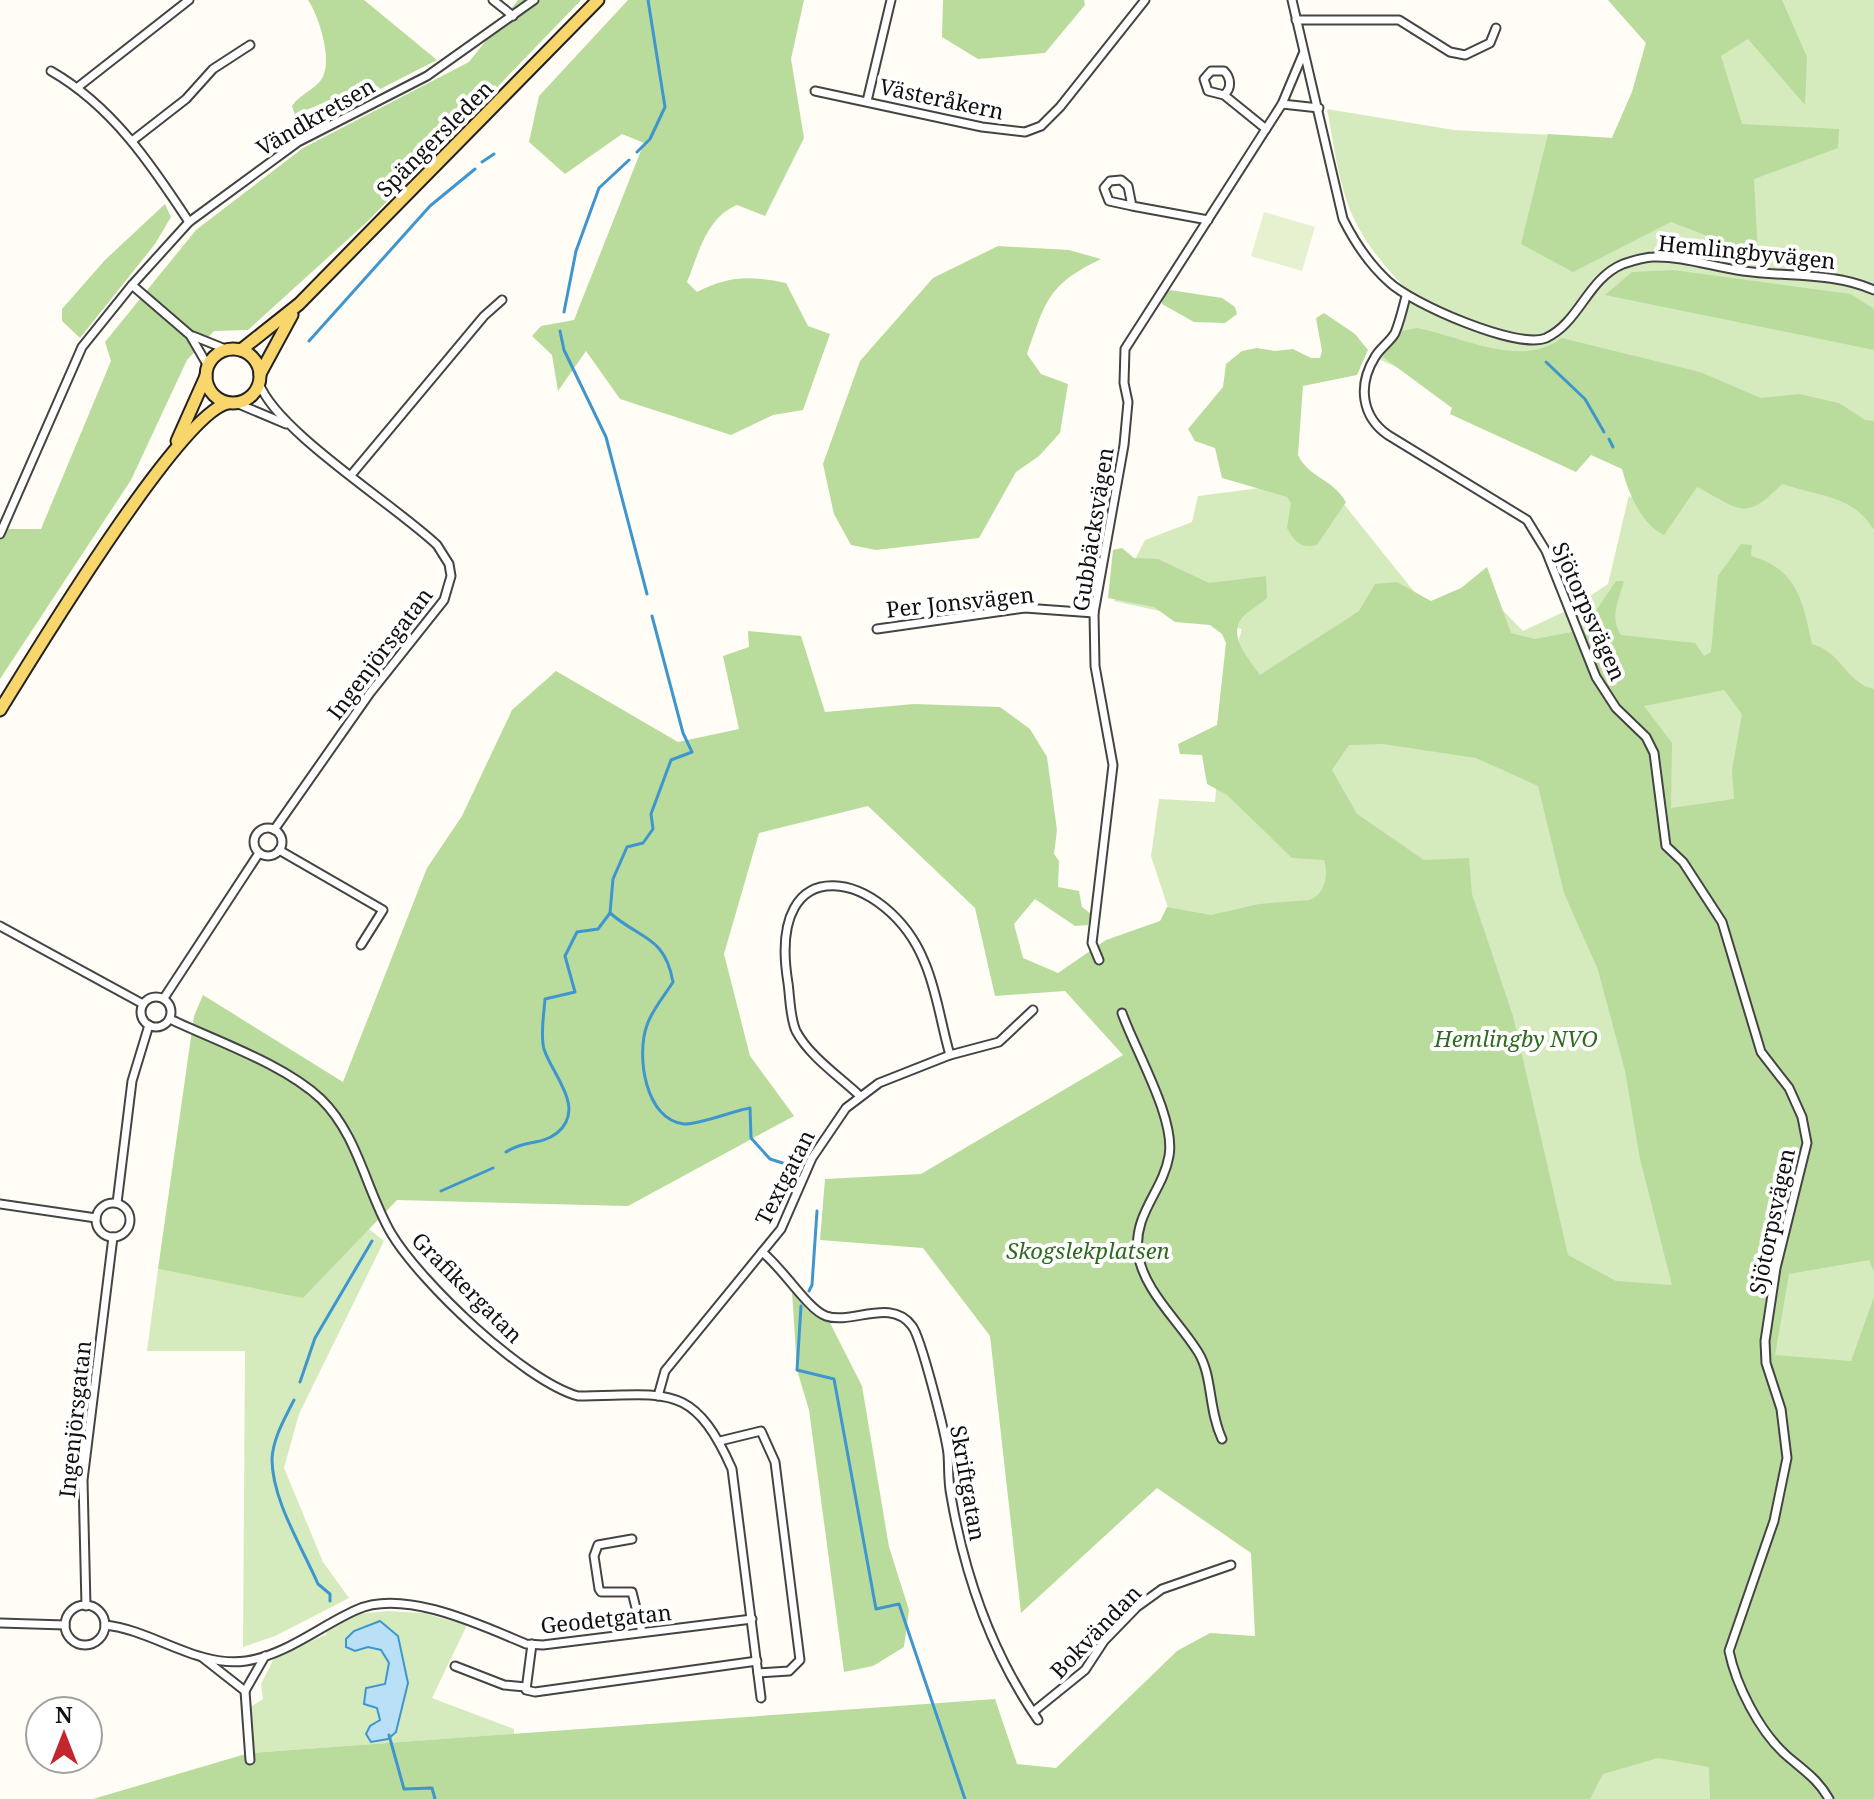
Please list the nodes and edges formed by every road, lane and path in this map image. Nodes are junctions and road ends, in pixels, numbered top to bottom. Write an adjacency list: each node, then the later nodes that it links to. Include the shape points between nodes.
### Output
1 (189, 0): 14 (street)
2 (493, 0): 8 (street)
3 (534, 0): 8 (street, Vändkretsen)
4 (598, 0): 29 (main road, Spängersleden)
5 (891, 0): 17 (street)
6 (1145, 0): 17 (street, Västeråkern, via 1060,107 1032,130 982,127)
7 (1292, 0): 9 (street, Hemlingbyvägen)
8 (513, 16): 24 (street, Vändkretsen, via 427,76 298,142)
9 (1296, 20): 10 (street, via 1399,20 1450,52 1465,55 1490,43); 12 (street, Hemlingbyvägen)
10 (1496, 28)
11 (250, 45): 21 (street, via 213,69 191,95)
12 (1303, 54): 18 (street, Gubbäcksvägen); 19 (street, Hemlingbyvägen)
13 (51, 71): 14 (street)
14 (78, 87): 21 (street)
15 (815, 91): 17 (street, Västeråkern)
16 (1224, 95): 20 (street)
17 (867, 101)
18 (1282, 104): 19 (street); 20 (street, Gubbäcksvägen)
19 (1319, 108): 27 (street, Hemlingbyvägen, via 1343,219 1359,249)
20 (1266, 129): 23 (street, Gubbäcksvägen)
21 (132, 141): 24 (street)
22 (1132, 206): 22 (street, via 1124,181 1110,181 1104,188 1109,201); 23 (street)
23 (1208, 220): 39 (street, Gubbäcksvägen, via 1125,349 1124,445)
24 (189, 222): 25 (street, Vändkretsen)
25 (132, 285): 30 (street); 38 (street, Vändkretsen, via 82,347)
26 (1874, 290): 27 (street, Hemlingbyvägen, via 1840,279 1650,256 1603,275 1566,323 1533,341)
27 (1406, 296): 83 (street, Sjötorpsvägen, via 1394,335 1366,378 1369,418 1388,435 1520,515 1534,530 1596,677 1650,745 1666,846 1683,862 1722,922 1761,1052 1789,1088 1802,1117 1807,1143 1765,1341 1787,1458 1774,1521 1729,1651 1732,1669 1769,1737 1816,1778)
28 (502, 300): 37 (street)
29 (299, 304): 31 (main road, Spängersleden); 33 (main road, Spängersleden)
30 (190, 335): 31 (street); 32 (street)
31 (234, 350): 32 (main road, Spängersleden, via 220,353); 33 (main road, via 254,359)
32 (207, 371): 34 (main road, via 212,393); 36 (main road, Spängersleden, via 195,408)
33 (260, 379): 34 (main road, Spängersleden, via 251,397); 35 (street, Ingenjörsgatan, via 267,401)
34 (232, 403): 35 (street, Ingenjörsgatan); 36 (main road, Spängersleden, via 207,412)
35 (291, 427): 37 (street, Ingenjörsgatan)
36 (163, 466): 41 (main road, Spängersleden, via 75,587)
37 (352, 474): 42 (street, Ingenjörsgatan, via 444,553 451,576 448,590 437,612 370,693)
38 (1, 528)
39 (1094, 613): 40 (street, Per Jonsvägen, via 1025,608); 47 (street, Gubbäcksvägen, via 1095,666 1113,765 1092,943)
40 (877, 629)
41 (0, 710)
42 (274, 830): 43 (street, via 281,841); 44 (street, Ingenjörsgatan, via 262,829 256,835)
43 (279, 850): 44 (street, via 268,856); 46 (street, via 383,910)
44 (259, 853): 48 (street, Ingenjörsgatan)
45 (0, 926): 49 (street)
46 (361, 945)
47 (1099, 960)
48 (164, 998): 49 (street, via 150,997); 52 (street)
49 (143, 1004): 53 (street, via 141,1015)
50 (1033, 1010): 54 (street, Textgatan, via 999,1042)
51 (1122, 1013): 62 (street, via 1171,1143 1167,1166 1140,1224 1138,1257 1204,1367 1212,1417)
52 (170, 1019): 53 (street, via 162,1026); 61 (street, Grafikergatan, via 294,1079 321,1099 348,1136 391,1234 412,1262 521,1366 578,1396)
53 (149, 1025): 56 (street, via 132,1081)
54 (950, 1055): 55 (street, Textgatan); 55 (street, via 924,961 909,935 855,889 834,884 810,889 794,904 787,927 785,963 795,1029)
55 (860, 1096): 60 (street, Textgatan, via 829,1129 787,1217)
56 (117, 1203): 58 (street, via 101,1208); 59 (street, via 130,1214 130,1225)
57 (0, 1204): 58 (street)
58 (96, 1218): 59 (street, via 102,1234)
59 (113, 1237): 66 (street, Ingenjörsgatan, via 83,1480)
60 (762, 1252): 61 (street, Textgatan, via 665,1371); 81 (street, Skriftgatan, via 781,1266 810,1306 827,1317 891,1313 911,1324 922,1346 948,1451 950,1492 978,1608 1013,1685)
61 (658, 1396): 63 (street, Grafikergatan, via 689,1404)
62 (1222, 1439)
63 (720, 1441): 67 (street, Grafikergatan, via 732,1469); 77 (street, via 761,1431 775,1462 800,1660 789,1671)
64 (632, 1539): 71 (street, via 598,1545 594,1556 599,1589 632,1592)
65 (1231, 1565): 81 (street, Bokvändan, via 1162,1589 1137,1607 1085,1670)
66 (86, 1606): 69 (street, via 69,1613); 70 (street, via 101,1614)
67 (752, 1619): 71 (street, Geodetgatan); 75 (street, Grafikergatan)
68 (0, 1623): 69 (street)
69 (65, 1625): 70 (street, via 72,1640 87,1645 102,1636)
70 (105, 1625): 74 (street, Geodetgatan, via 146,1634)
71 (642, 1632): 72 (street, Geodetgatan)
72 (532, 1644): 73 (street, Geodetgatan, via 427,1608 376,1603); 78 (street)
73 (265, 1656): 74 (street, Geodetgatan, via 244,1661); 79 (street)
74 (201, 1657): 79 (street)
75 (757, 1661): 77 (street, Grafikergatan); 78 (street, via 535,1692)
76 (455, 1666): 78 (street, via 504,1685)
77 (758, 1673): 80 (street, Grafikergatan)
78 (526, 1687)
79 (245, 1691): 82 (street)
80 (761, 1698)
81 (1035, 1716)
82 (250, 1760)
83 (1829, 1799)

